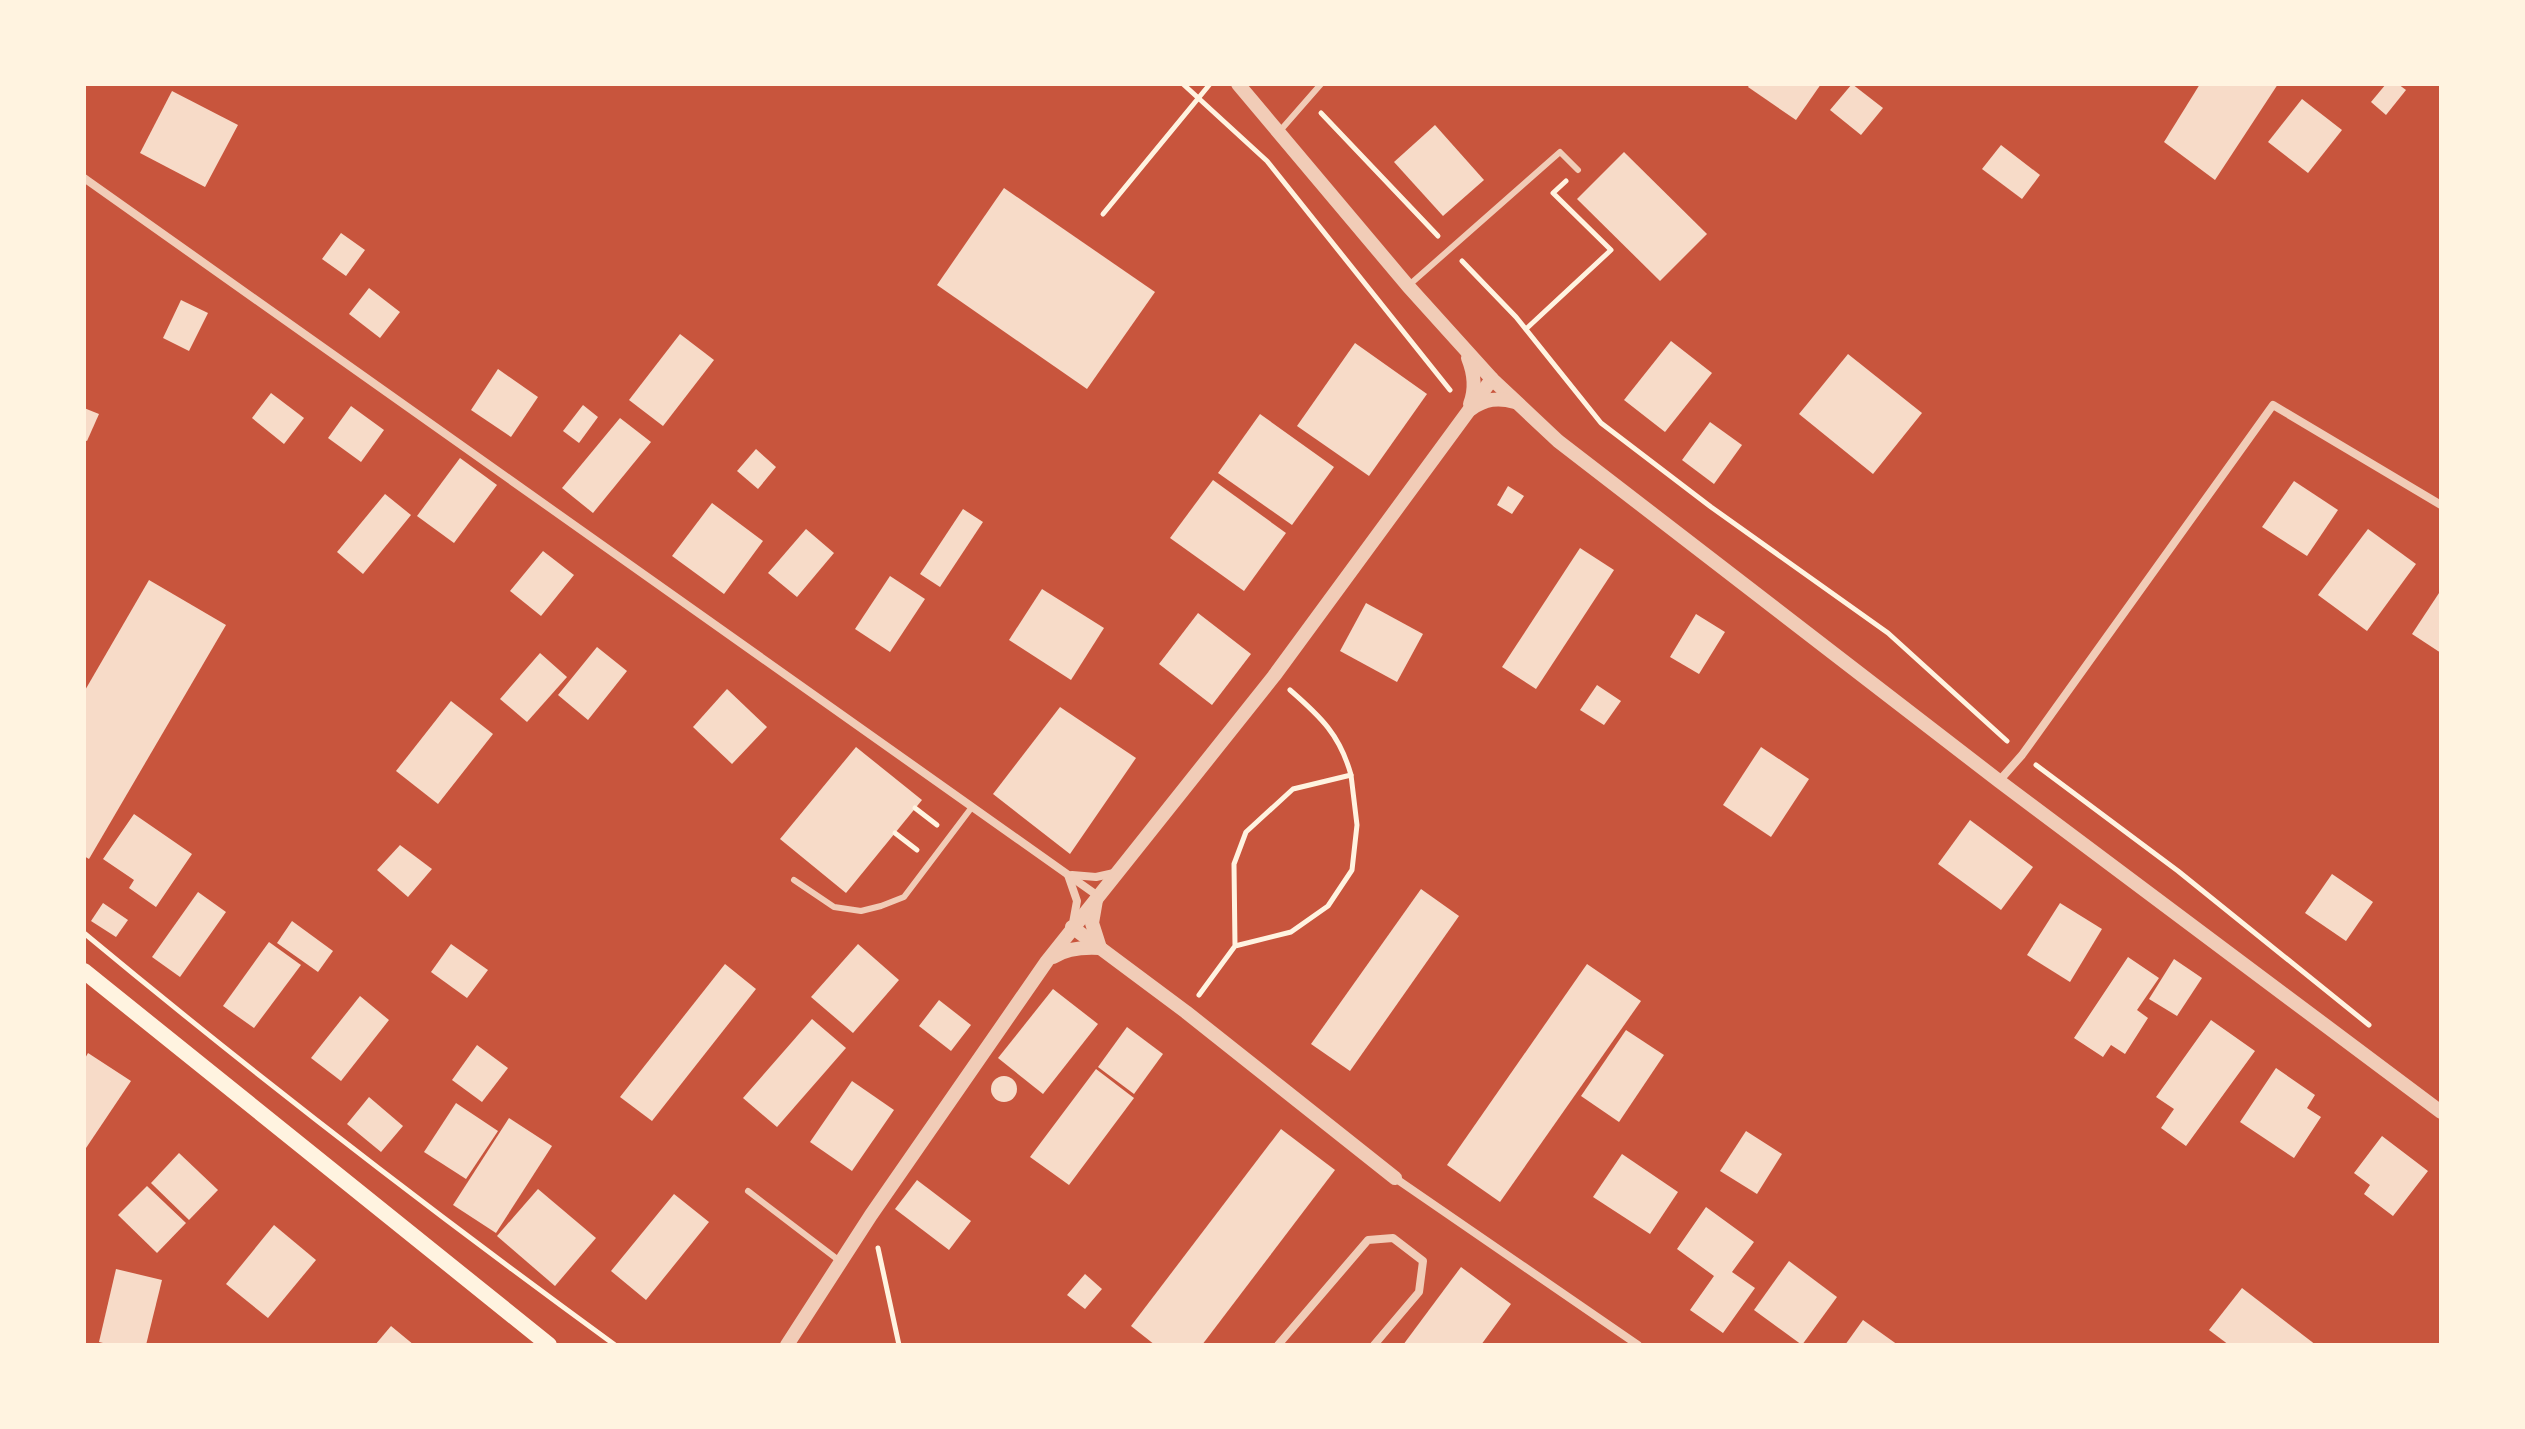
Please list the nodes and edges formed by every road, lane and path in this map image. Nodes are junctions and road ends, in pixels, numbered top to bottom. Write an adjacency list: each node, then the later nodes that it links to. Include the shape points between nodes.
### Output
1 (1183, 84): 5 (path)
2 (1210, 84): 5 (path)
3 (1238, 84): 7 (street)
4 (1321, 84): 6 (lane)
5 (1198, 97): 10 (path); 17 (path, via 1267,161)
6 (1307, 99): 7 (lane); 11 (path)
7 (1279, 132): 12 (street)
8 (1578, 170): 11 (lane, via 1560,152); 13 (path, via 1553,193 1611,250)
9 (84, 178): 23 (street)
10 (1103, 214)
11 (1450, 249): 12 (lane); 13 (path)
12 (1408, 286): 14 (street)
13 (1526, 329): 20 (path, via 1601,423 1888,633)
14 (1463, 347): 15 (street); 17 (street, via 1473,370 1474,394)
15 (1492, 379): 16 (street); 17 (street)
16 (1516, 402): 17 (street, via 1492,399); 22 (street, via 1558,441)
17 (1467, 411): 19 (street)
18 (2441, 505): 20 (street, via 2273,405)
19 (1274, 676): 21 (path, via 1323,718 1345,751); 24 (street)
20 (2022, 755): 22 (street); 35 (path, via 2178,871)
21 (1351, 775): 30 (path, via 1293,789 1246,832 1234,864); 30 (path, via 1357,825 1352,870 1328,906 1291,932)
22 (1999, 781): 36 (street)
23 (972, 807): 25 (street); 26 (lane, via 904,897 861,911 834,907)
24 (1121, 869): 25 (street, via 1096,877); 27 (street)
25 (1067, 874): 27 (street); 28 (street, via 1077,901)
26 (794, 880)
27 (1098, 896): 28 (street); 31 (street, via 1092,923)
28 (1072, 927): 31 (street); 32 (street)
29 (84, 933): 42 (path, via 241,1061)
30 (1235, 946): 34 (path)
31 (1100, 948): 32 (street, via 1062,951); 34 (street)
32 (1047, 961): 39 (street)
33 (84, 971): 41 (main road)
34 (1186, 1012): 37 (street)
35 (2379, 1033)
36 (2441, 1112)
37 (1395, 1178): 47 (street)
38 (748, 1191): 40 (lane)
39 (871, 1215): 40 (street); 44 (path)
40 (841, 1262): 43 (street)
41 (549, 1345)
42 (615, 1345)
43 (787, 1345)
44 (899, 1345)
45 (1278, 1345): 46 (street, via 1368,1240 1393,1238 1423,1261 1419,1292)
46 (1374, 1345)
47 (1638, 1345)

